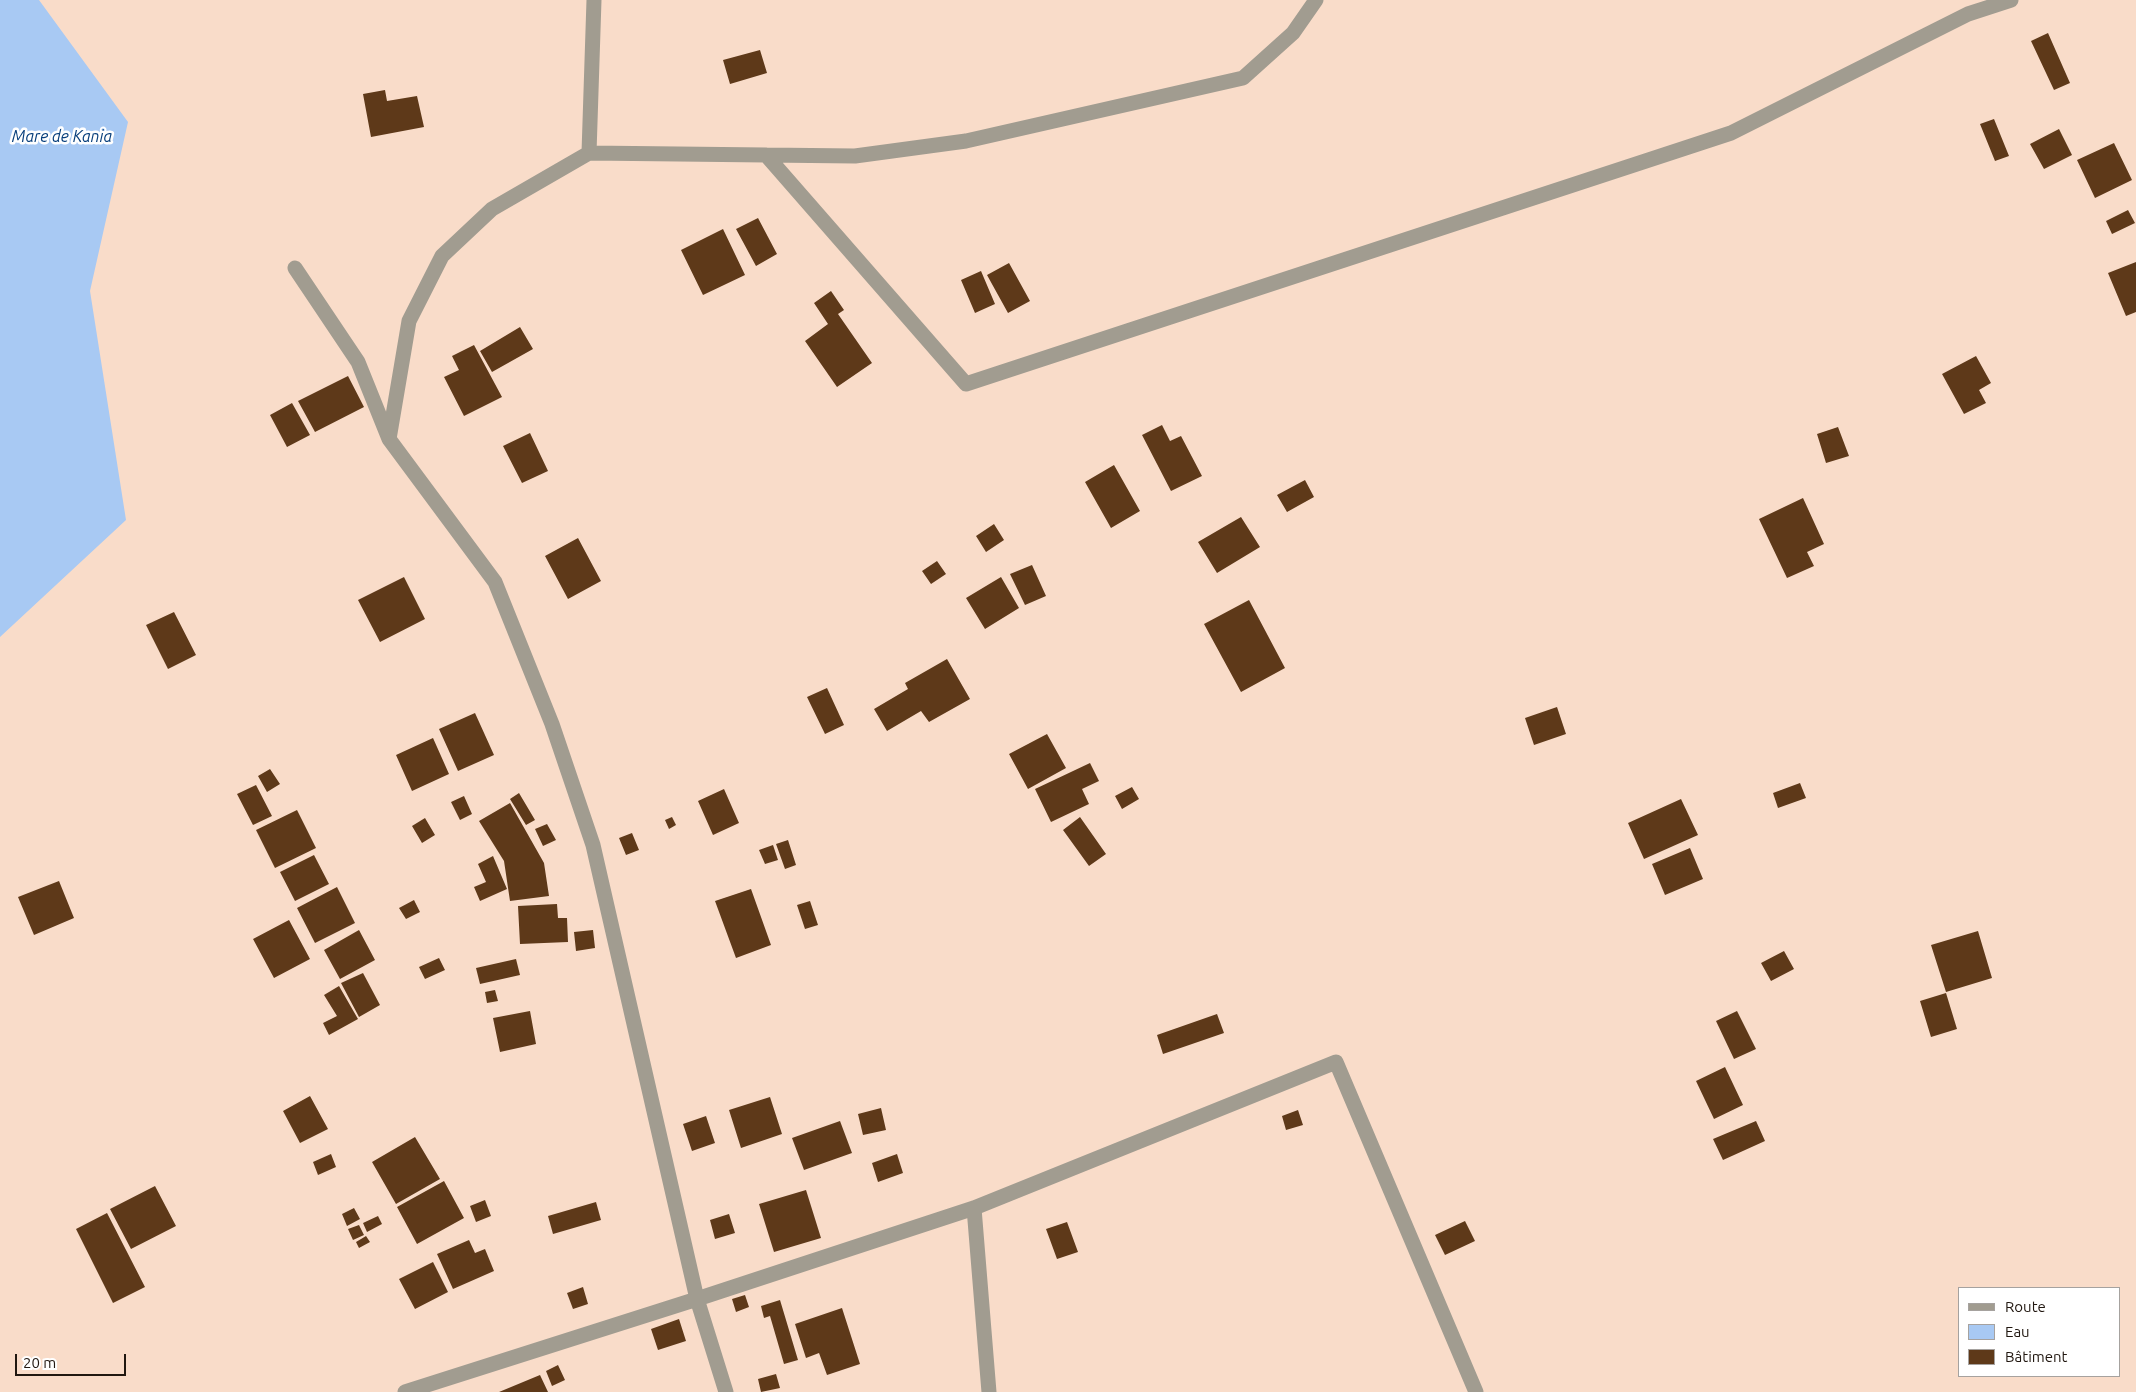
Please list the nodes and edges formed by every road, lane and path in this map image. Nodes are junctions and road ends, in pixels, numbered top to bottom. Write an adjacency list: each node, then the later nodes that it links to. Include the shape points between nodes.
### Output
1 (594, 0): 4 (street)
2 (1316, 0): 5 (street, via 1293,33 1243,78 966,141 855,156)
3 (2011, 0): 5 (street, via 1968,14 1731,133 966,384)
4 (588, 153): 5 (street); 7 (street, via 492,209 442,256 409,321)
5 (766, 155)
6 (295, 268): 7 (street, via 358,362)
7 (389, 439): 9 (street, via 495,582 552,724 593,845)
8 (974, 1208): 9 (street); 12 (street); 13 (street, via 1336,1062)
9 (697, 1299): 10 (street); 11 (street)
10 (404, 1392)
11 (726, 1392)
12 (989, 1392)
13 (1476, 1392)

